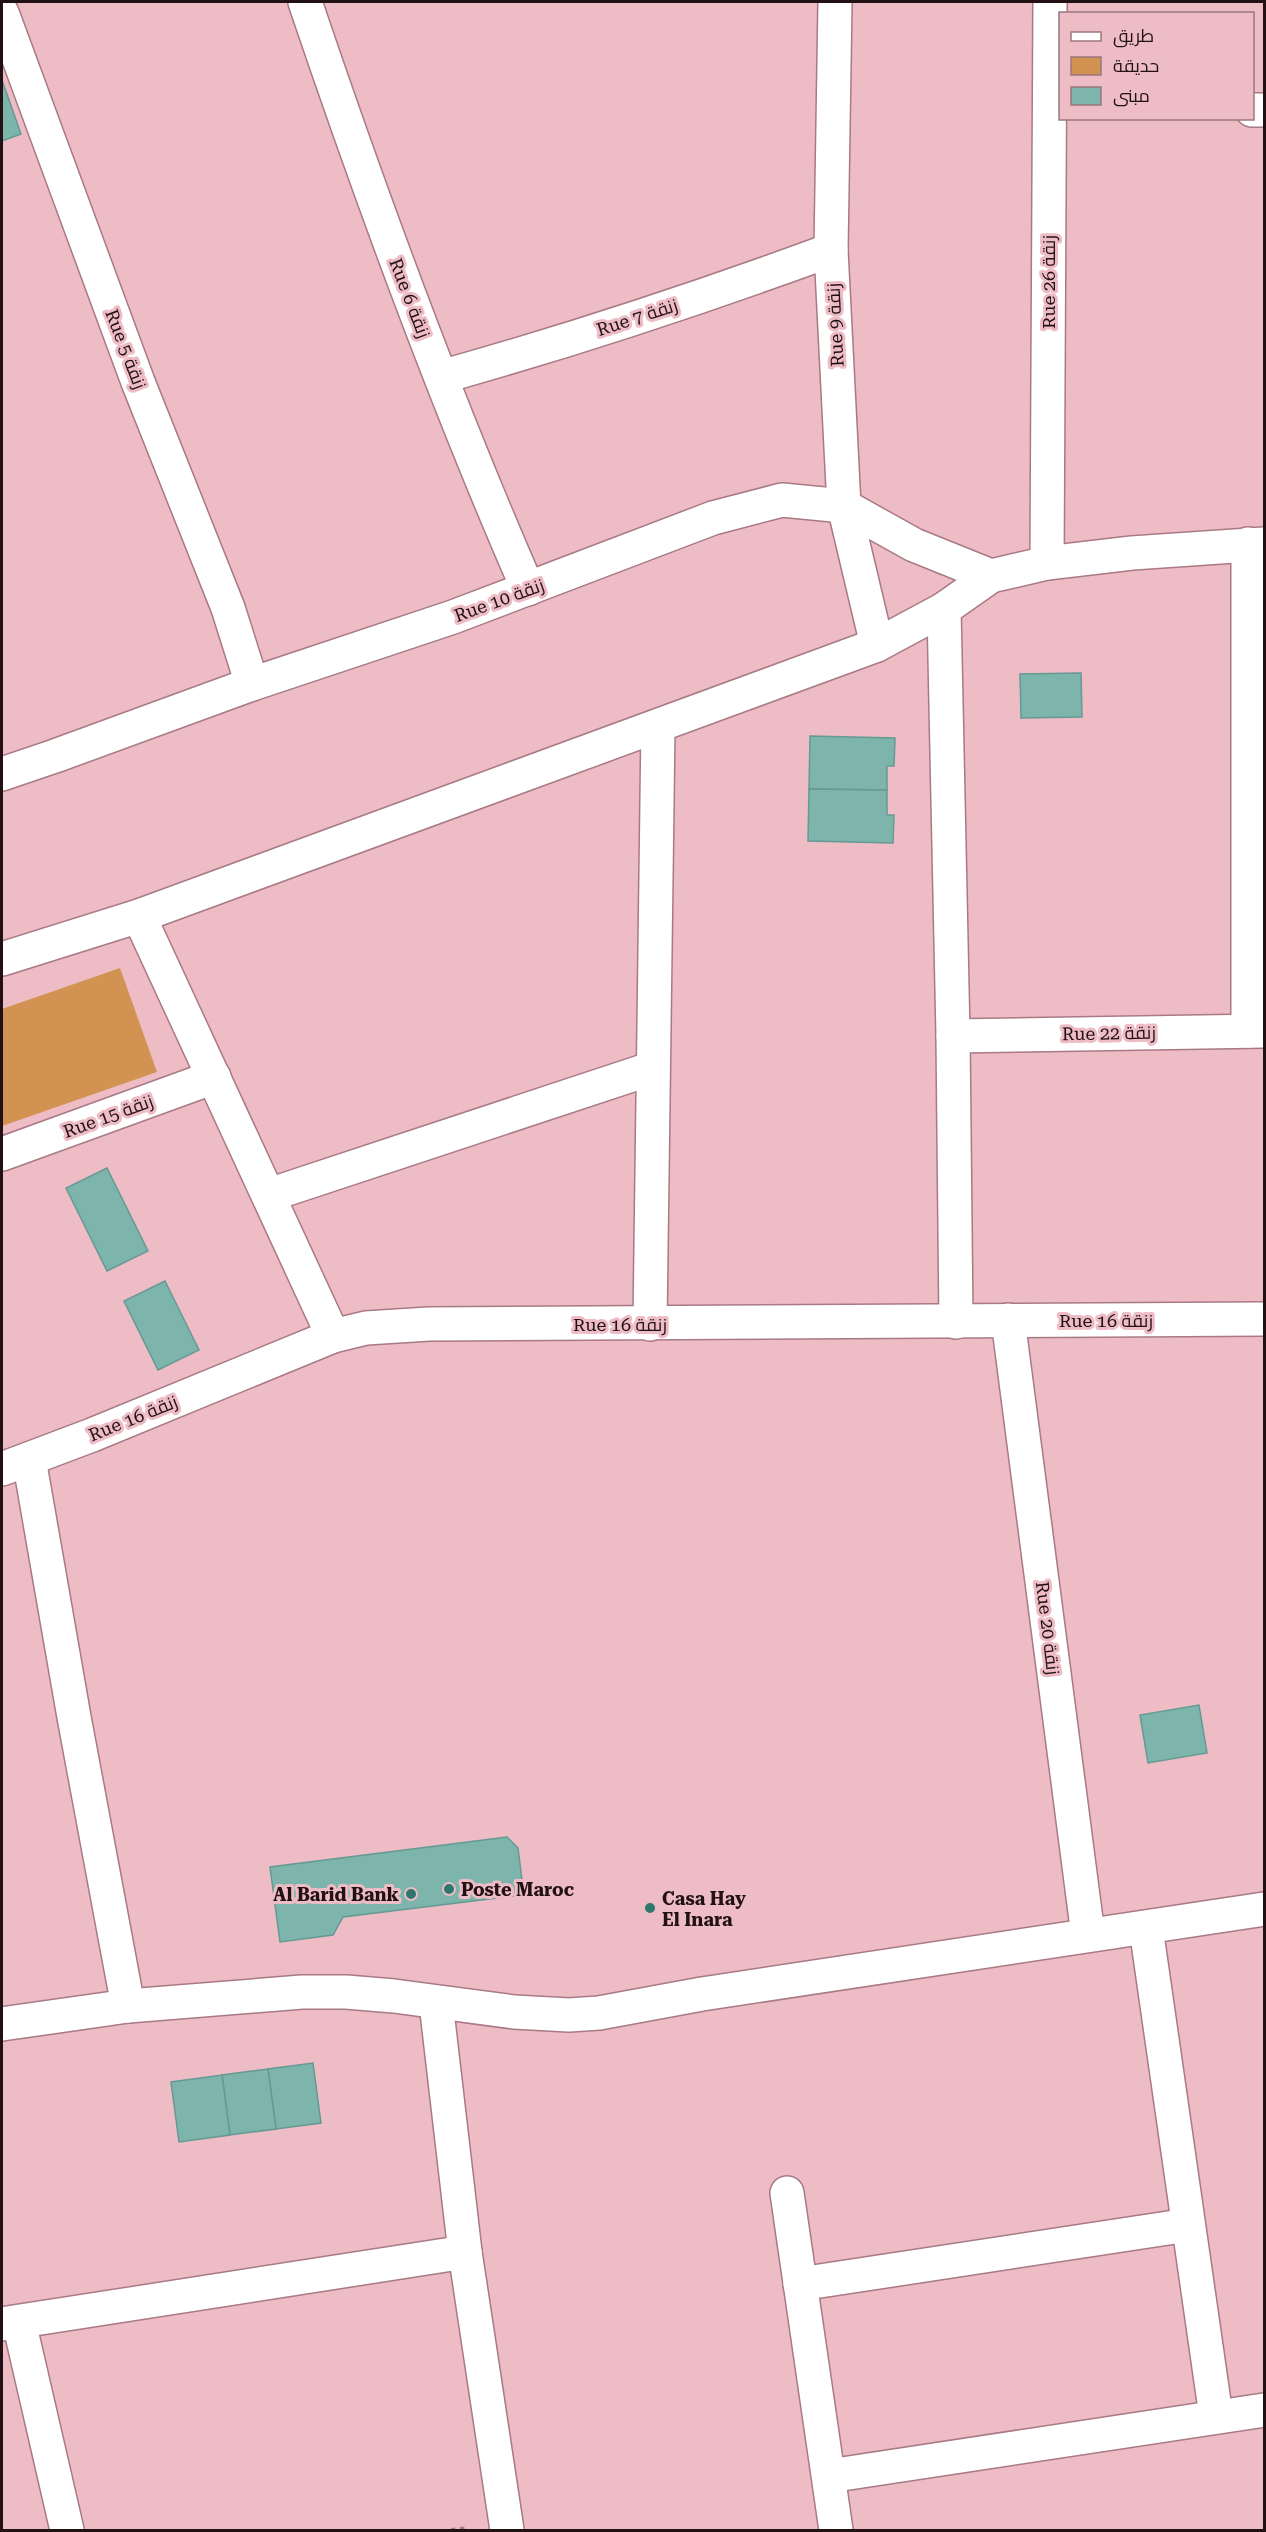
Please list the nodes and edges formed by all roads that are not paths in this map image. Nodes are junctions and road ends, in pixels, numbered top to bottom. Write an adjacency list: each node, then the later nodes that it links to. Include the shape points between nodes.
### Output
1 (305, 2): 6 (street, Rue 6 زنقة, via 366,183)
2 (835, 2): 5 (street, Rue 9 زنقة)
3 (1050, 2): 9 (street, Rue 26 زنقة)
4 (2, 13): 14 (street, Rue 5 زنقة, via 138,382 228,608)
5 (831, 250): 6 (street, Rue 7 زنقة, via 750,280); 7 (street, Rue 9 زنقة)
6 (441, 377): 11 (street, Rue 6 زنقة)
7 (844, 506): 10 (street, Rue 10 زنقة, via 914,545); 11 (street, Rue 10 زنقة, via 782,500 748,507); 13 (street, Rue 9 زنقة)
8 (1256, 544): 9 (street); 18 (street)
9 (1047, 563): 10 (street)
10 (991, 576): 12 (street)
11 (528, 589): 14 (street, Rue 10 زنقة)
12 (944, 609): 13 (street); 21 (street)
13 (877, 645): 15 (street)
14 (252, 684): 16 (street, Rue 10 زنقة)
15 (658, 727): 17 (street); 22 (street)
16 (2, 774)
17 (139, 916): 19 (street); 23 (street)
18 (1257, 951): 20 (street)
19 (2, 959)
20 (1256, 1031): 21 (street, Rue 22 زنقة)
21 (953, 1036): 28 (street)
22 (653, 1068): 25 (street); 29 (street)
23 (214, 1077): 24 (street, Rue 15 زنقة); 25 (street)
24 (2, 1154)
25 (269, 1195): 30 (street)
26 (1264, 1319): 27 (street, Rue 16 زنقة)
27 (1008, 1320): 28 (street, Rue 16 زنقة); 34 (street, Rue 20 زنقة)
28 (956, 1322): 29 (street, Rue 16 زنقة)
29 (650, 1324): 30 (street, Rue 16 زنقة, via 429,1324 366,1328)
30 (333, 1336): 31 (street, Rue 16 زنقة)
31 (15, 1464): 36 (street, via 72,1706)
32 (1264, 1909): 33 (street)
33 (1146, 1928): 34 (street); 39 (street)
34 (1088, 1935): 35 (street, via 599,2013 514,2012)
35 (436, 2003): 36 (street, via 356,1993 302,1992); 40 (street)
36 (128, 2006): 37 (street)
37 (2, 2024)
38 (787, 2193): 41 (street)
39 (1188, 2225): 41 (street); 44 (street)
40 (465, 2252): 42 (street); 47 (street)
41 (800, 2283): 45 (street)
42 (10, 2323): 46 (street)
43 (1264, 2410): 44 (street)
44 (1216, 2416): 45 (street)
45 (829, 2476): 48 (street)
46 (67, 2530)
47 (507, 2530)
48 (836, 2530)

